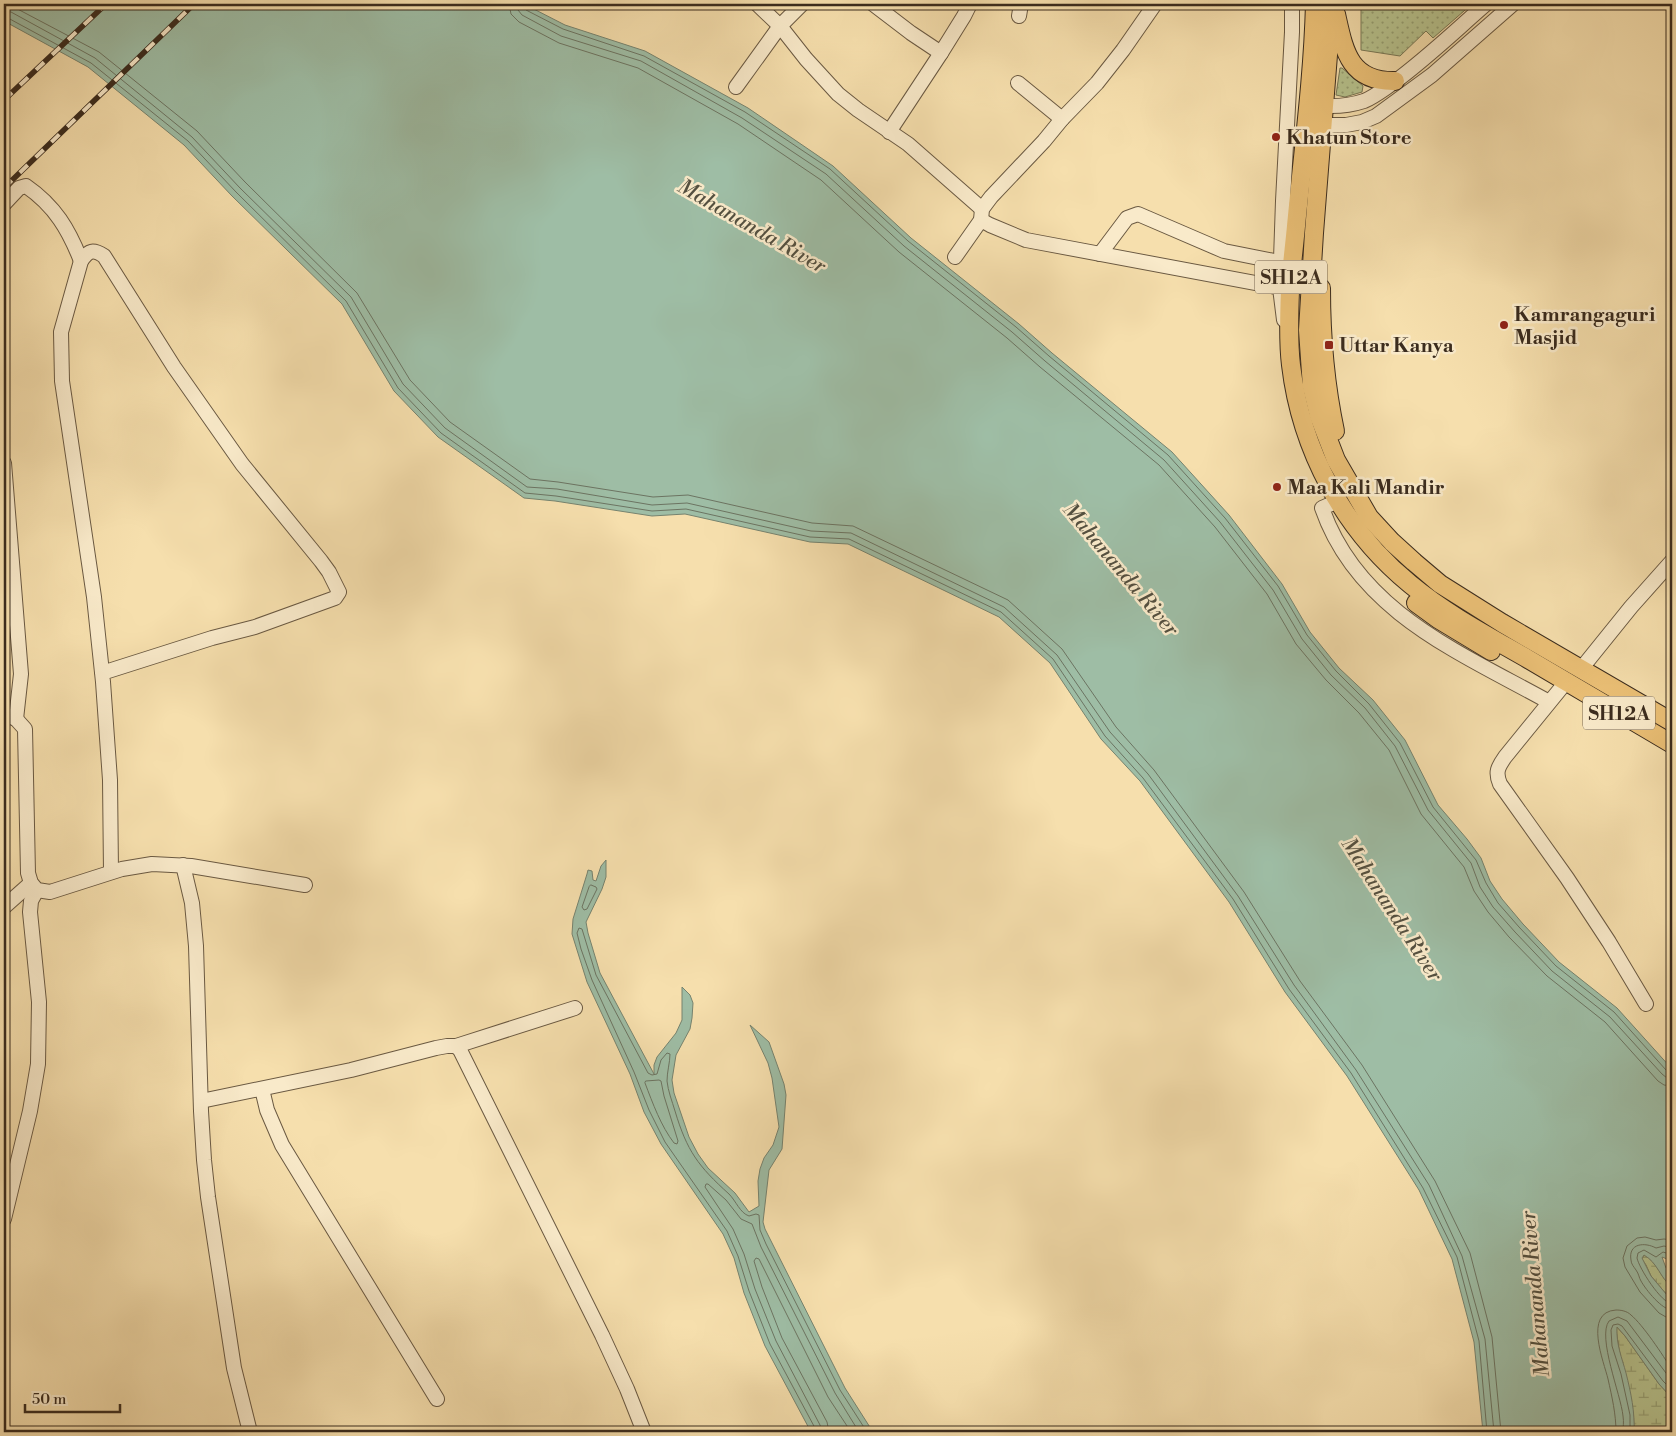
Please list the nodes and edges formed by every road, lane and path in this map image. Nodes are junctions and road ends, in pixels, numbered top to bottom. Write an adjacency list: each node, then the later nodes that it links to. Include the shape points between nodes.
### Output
1 (757, 4): 11 (street)
2 (802, 4): 11 (street)
3 (873, 4): 12 (street)
4 (970, 4): 12 (street)
5 (1155, 4): 20 (street, via 1123,50)
6 (1292, 4): 18 (street)
7 (1314, 4): 19 (main road, SH12A)
8 (1333, 4): 15 (main road, via 1344,47 1352,62 1371,77); 19 (main road, SH12A)
9 (1486, 4): 13 (street)
10 (1513, 4): 14 (street)
11 (780, 26): 17 (street); 21 (street, via 838,94)
12 (941, 53): 21 (street)
13 (1420, 61): 14 (street); 15 (street)
14 (1432, 75): 19 (street, via 1376,116 1362,122 1346,126)
15 (1395, 81): 19 (street, via 1365,100)
16 (1018, 84): 20 (street)
17 (736, 87)
18 (1288, 116): 19 (street); 27 (street)
19 (1314, 116): 27 (main road, SH12A); 32 (main road, SH12A, via 1314,233 1321,274 1323,356 1328,400 1350,485 1375,524 1434,578)
20 (1062, 119): 23 (street, via 991,197)
21 (889, 132): 23 (street, via 908,144)
22 (4, 204): 26 (street, via 19,188 26,186 65,225)
23 (982, 215): 24 (street, via 990,226 1026,240); 25 (street)
24 (1100, 254): 27 (street, via 1127,218 1138,214 1224,251); 28 (street)
25 (954, 257)
26 (81, 261): 33 (street, via 61,332 62,381); 33 (street, via 91,251 104,256 185,383 242,464 321,561 339,592 335,598 264,624)
27 (1286, 263): 28 (main road, SH12A)
28 (1285, 289): 30 (main road, SH12A, via 1292,370 1300,412 1315,457)
29 (4, 463): 36 (street, via 20,656 20,689)
30 (1338, 501): 34 (main road, SH12A, via 1362,536 1371,557 1388,578 1415,602 1468,638 1521,667); 35 (street, via 1322,508 1328,524 1350,561 1377,594 1406,620 1432,637)
31 (1672, 561): 32 (street)
32 (1581, 669): 37 (main road, SH12A)
33 (102, 673): 40 (street, via 110,780)
34 (1566, 682): 35 (street); 38 (main road, SH12A)
35 (1549, 702): 44 (street, via 1504,757 1497,768 1497,776 1604,934)
36 (10, 716): 42 (street, via 25,729 28,873)
37 (1672, 722)
38 (1672, 744)
39 (183, 865): 40 (street, via 152,864); 41 (street); 48 (street, via 192,903 196,946)
40 (111, 872): 42 (street, via 50,892)
41 (305, 885)
42 (34, 887): 43 (street); 49 (street, via 30,912 39,1002 38,1064)
43 (4, 908)
44 (1646, 1004)
45 (575, 1008): 46 (street)
46 (456, 1046): 47 (street); 52 (street, via 602,1335)
47 (262, 1089): 48 (street); 50 (street, via 266,1110 282,1145)
48 (201, 1101): 51 (street, via 208,1198 234,1368)
49 (4, 1219)
50 (436, 1399)
51 (250, 1432)
52 (644, 1432)

